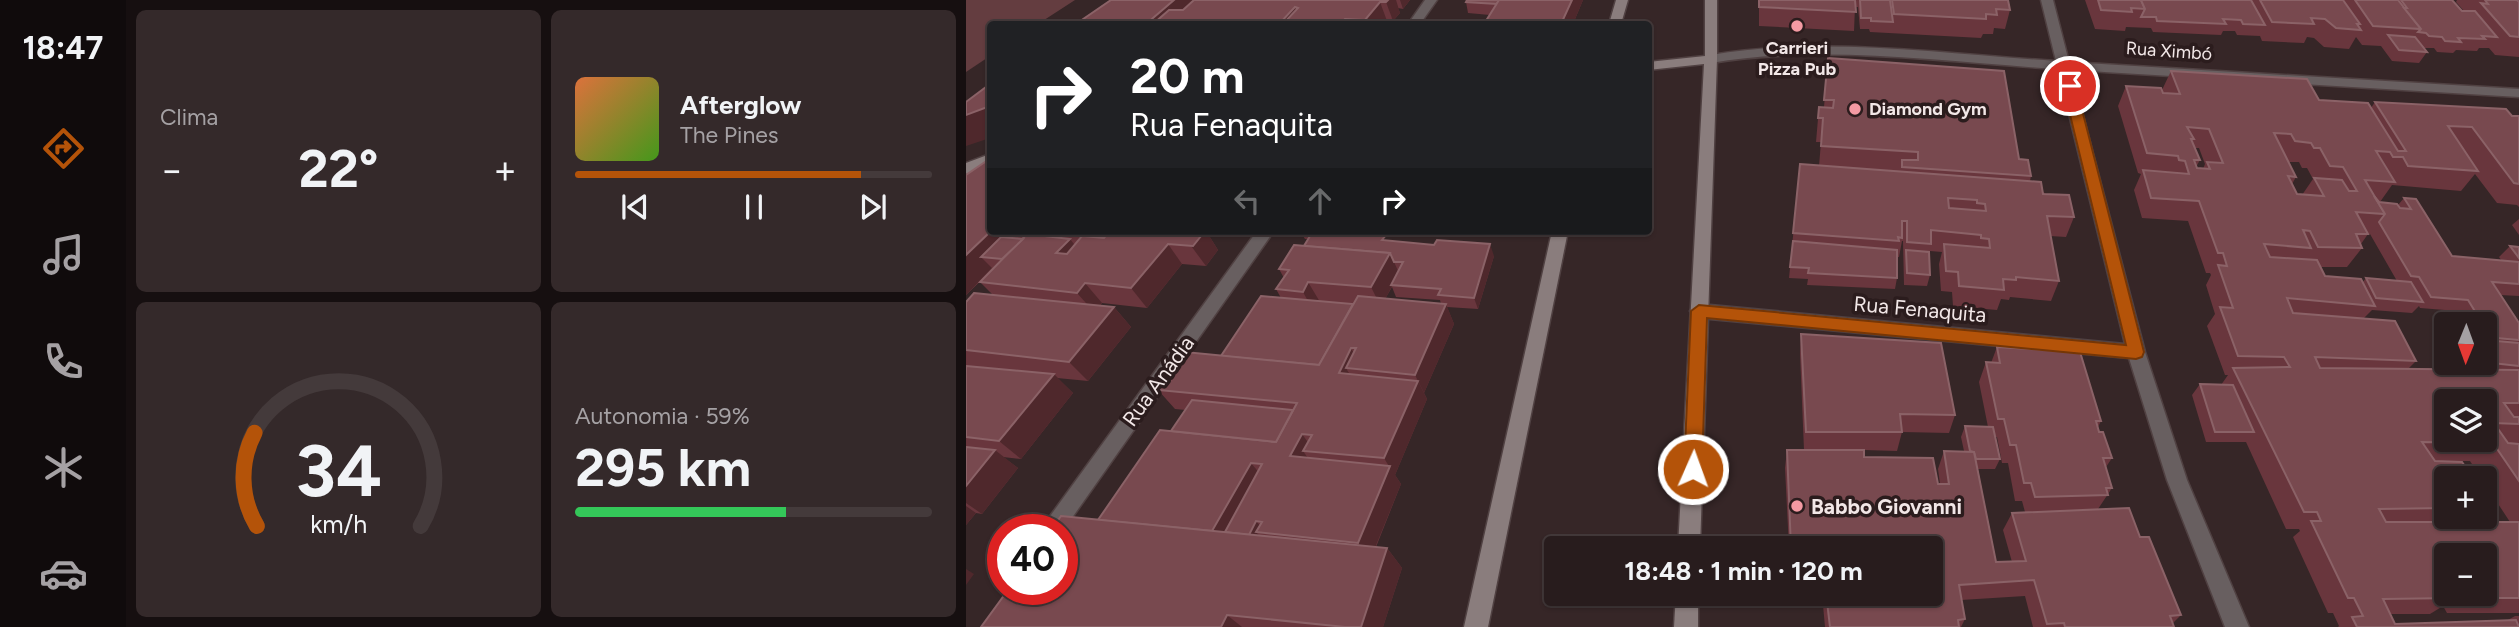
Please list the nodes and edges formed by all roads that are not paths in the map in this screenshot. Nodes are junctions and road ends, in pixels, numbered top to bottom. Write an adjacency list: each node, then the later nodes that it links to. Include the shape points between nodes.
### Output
1 (1431, 0): 5 (street)
2 (1622, 0): 6 (street)
3 (1711, 0): 7 (street)
4 (2047, 0): 8 (street)
5 (1416, 21)
6 (1616, 21)
7 (1711, 59): 8 (street, Rua Ximbó, via 1789,50); 9 (street, Rua Ximbó); 15 (street)
8 (2063, 64): 10 (street, Rua Ximbó); 16 (street)
9 (1652, 66)
10 (2519, 93)
11 (987, 160): 12 (street)
12 (966, 169)
13 (1263, 235): 17 (street, Rua Anádia)
14 (1559, 235): 20 (street)
15 (1699, 311): 16 (street, Rua Fenaquita); 18 (street)
16 (2136, 352): 22 (street, via 2177,481)
17 (1063, 514)
18 (1690, 536)
19 (1687, 606): 21 (street)
20 (1476, 627)
21 (1686, 627)
22 (2237, 627)

